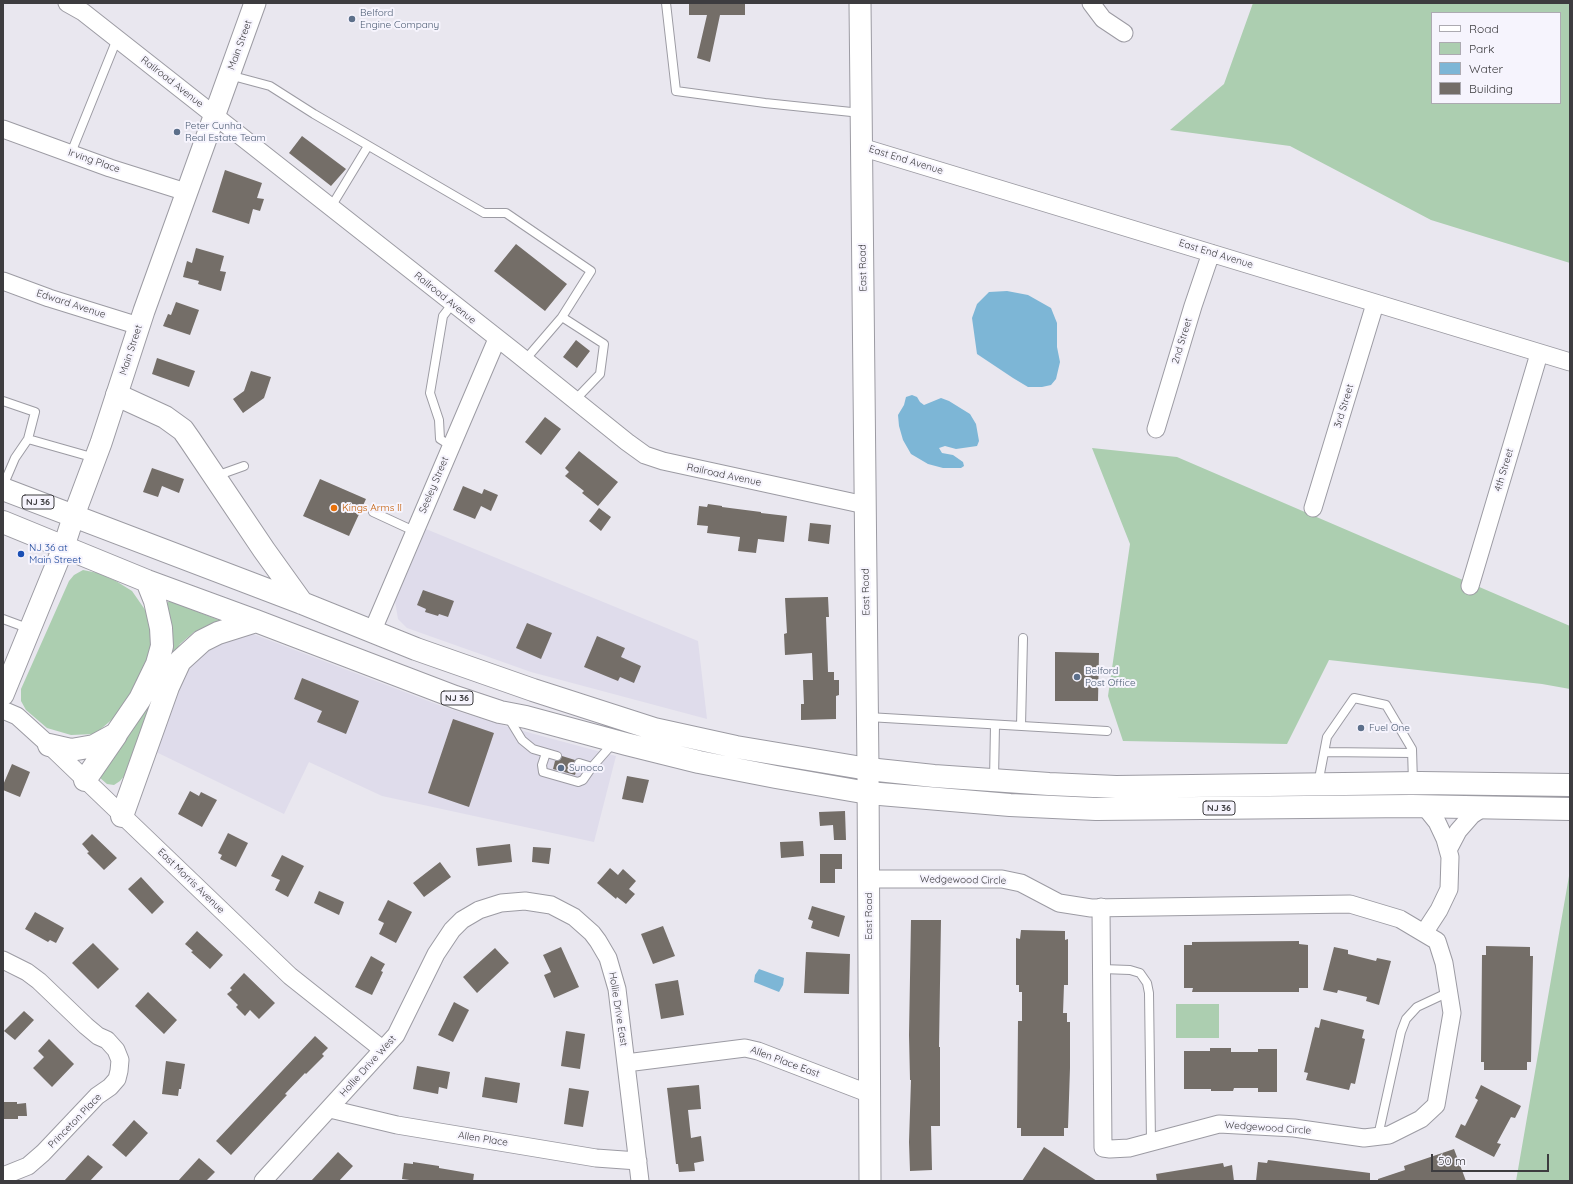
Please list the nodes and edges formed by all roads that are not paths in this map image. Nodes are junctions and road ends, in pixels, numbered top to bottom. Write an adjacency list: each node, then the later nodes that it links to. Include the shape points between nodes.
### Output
1 (67, 3): 7 (street, Railroad Avenue)
2 (255, 3): 8 (street, Main Street)
3 (666, 3): 9 (lane, via 676,90 780,105)
4 (860, 3): 9 (street, East Road)
5 (1091, 3): 6 (street, via 1102,19)
6 (1124, 33)
7 (117, 38): 10 (street, Railroad Avenue); 14 (lane)
8 (229, 74): 10 (street, Main Street); 12 (lane, via 270,86)
9 (861, 113): 13 (street, East Road)
10 (215, 116): 15 (street, Main Street); 16 (street, Railroad Avenue)
11 (3, 129): 14 (street, Irving Place)
12 (368, 146): 16 (lane); 21 (lane, via 484,214 506,213 591,271)
13 (861, 146): 17 (street, East End Avenue); 37 (street, East Road)
14 (71, 153): 15 (street, Irving Place)
15 (186, 192): 22 (street, Main Street)
16 (331, 207): 19 (street, Railroad Avenue)
17 (1211, 253): 20 (street, East End Avenue); 30 (street, 2nd Street)
18 (3, 281): 22 (street, Edward Avenue)
19 (453, 303): 23 (street, Railroad Avenue); 32 (lane, via 443,316 430,393 439,420 440,439)
20 (1375, 304): 24 (street, East End Avenue); 38 (street, 3rd Street)
21 (562, 317): 25 (lane); 28 (lane, via 604,344 600,374)
22 (139, 326): 27 (street, Main Street)
23 (497, 339): 25 (street, Railroad Avenue); 32 (street, Seeley Street)
24 (1539, 354): 26 (street, East End Avenue); 45 (street, 4th Street)
25 (525, 360): 28 (street, Railroad Avenue)
26 (1570, 362)
27 (117, 395): 33 (street, Main Street); 35 (highway, via 165,417 183,430)
28 (575, 400): 37 (street, Railroad Avenue, via 645,455)
29 (3, 401): 31 (lane, via 35,412)
30 (1156, 430)
31 (28, 438): 33 (lane); 36 (lane, via 15,458)
32 (451, 446): 42 (street, Seeley Street)
33 (96, 458): 40 (street, Main Street)
34 (244, 466): 35 (lane)
35 (215, 477): 46 (highway)
36 (3, 487): 40 (highway, NJ 36)
37 (865, 505): 55 (street, East Road)
38 (1313, 508)
39 (373, 512): 42 (lane)
40 (74, 515): 43 (street, Main Street); 46 (highway, NJ 36)
41 (3, 522): 43 (highway, NJ 36)
42 (414, 531): 50 (street, Seeley Street)
43 (64, 546): 44 (highway, NJ 36); 49 (street, Main Street)
44 (147, 581): 48 (highway, NJ 36); 59 (highway, via 155,601 162,646 140,699)
45 (1470, 586)
46 (302, 603): 50 (highway, NJ 36)
47 (3, 619): 49 (lane)
48 (256, 621): 54 (highway, NJ 36, via 455,697); 78 (highway, via 202,641 180,661 168,687)
49 (30, 629): 52 (street, Main Street)
50 (372, 632): 68 (highway, NJ 36, via 533,690 654,729 736,747)
51 (1023, 638): 57 (lane)
52 (4, 688)
53 (3, 710): 61 (street, East Morris Avenue, via 16,716)
54 (505, 713): 60 (highway, NJ 36); 64 (lane, via 522,740 533,749)
55 (868, 717): 56 (lane); 68 (street, East Road)
56 (995, 725): 57 (lane); 70 (lane)
57 (1021, 726): 58 (lane)
58 (1107, 731)
59 (116, 734): 61 (highway, via 94,746 72,750); 69 (highway)
60 (614, 741): 67 (lane); 74 (highway, NJ 36, via 706,763)
61 (49, 745): 69 (street, East Morris Avenue)
62 (1325, 752): 63 (lane); 63 (lane, via 1327,737 1354,698 1386,705); 72 (lane)
63 (1412, 753): 71 (lane)
64 (546, 754): 65 (lane); 67 (lane, via 542,765 543,772 578,782 583,780)
65 (557, 756)
66 (579, 763): 67 (lane)
67 (592, 767)
68 (868, 769): 70 (highway, NJ 36); 74 (street, East Road)
69 (85, 780): 78 (street, East Morris Avenue)
70 (994, 780): 72 (highway, NJ 36, via 1116,787)
71 (1413, 783): 72 (highway, NJ 36); 73 (highway, NJ 36)
72 (1318, 784)
73 (1570, 785)
74 (868, 793): 75 (highway, NJ 36, via 1010,805 1096,809); 80 (street, East Road)
75 (1426, 807): 76 (highway, NJ 36); 79 (street, via 1446,839)
76 (1481, 808): 77 (highway, NJ 36); 79 (street, via 1458,831)
77 (1570, 809)
78 (122, 816): 87 (street, East Morris Avenue, via 290,976)
79 (1448, 850): 83 (street, via 1449,889)
80 (868, 879): 81 (street, Wedgewood Circle, via 1002,879 1021,884 1059,903); 89 (street, East Road)
81 (1101, 907): 83 (street, Wedgewood Circle, via 1350,904 1400,919); 85 (street, Wedgewood Circle)
82 (487, 908): 87 (street, Hollie Drive West, via 462,920 446,937 396,1034); 88 (street, Hollie Drive East, via 525,901 551,905 574,917 592,933 608,958 614,974)
83 (1424, 933): 86 (street, Wedgewood Circle, via 1437,941)
84 (3, 960): 94 (street, Princeton Place, via 39,981 86,1026 107,1040 116,1050 120,1060 117,1080 97,1096 44,1153 28,1166)
85 (1102, 969): 92 (lane, via 1140,973 1147,983); 92 (street, Wedgewood Circle, via 1103,1148 1129,1148)
86 (1450, 992): 91 (lane, via 1417,1007 1406,1019); 91 (street, Wedgewood Circle, via 1452,1013 1436,1105 1421,1119 1389,1135)
87 (382, 1049): 90 (street, Hollie Drive West)
88 (626, 1062): 89 (street, Allen Place East, via 745,1048); 93 (street, Hollie Drive East)
89 (870, 1094): 97 (street, East Road)
90 (330, 1109): 93 (street, Allen Place, via 397,1125 596,1158); 95 (street, Hollie Drive West)
91 (1378, 1136): 92 (street, Wedgewood Circle, via 1364,1138 1294,1128 1219,1124)
92 (1150, 1142)
93 (638, 1160): 96 (street, Hollie Drive East)
94 (3, 1176)
95 (263, 1181)
96 (640, 1181)
97 (870, 1181)

